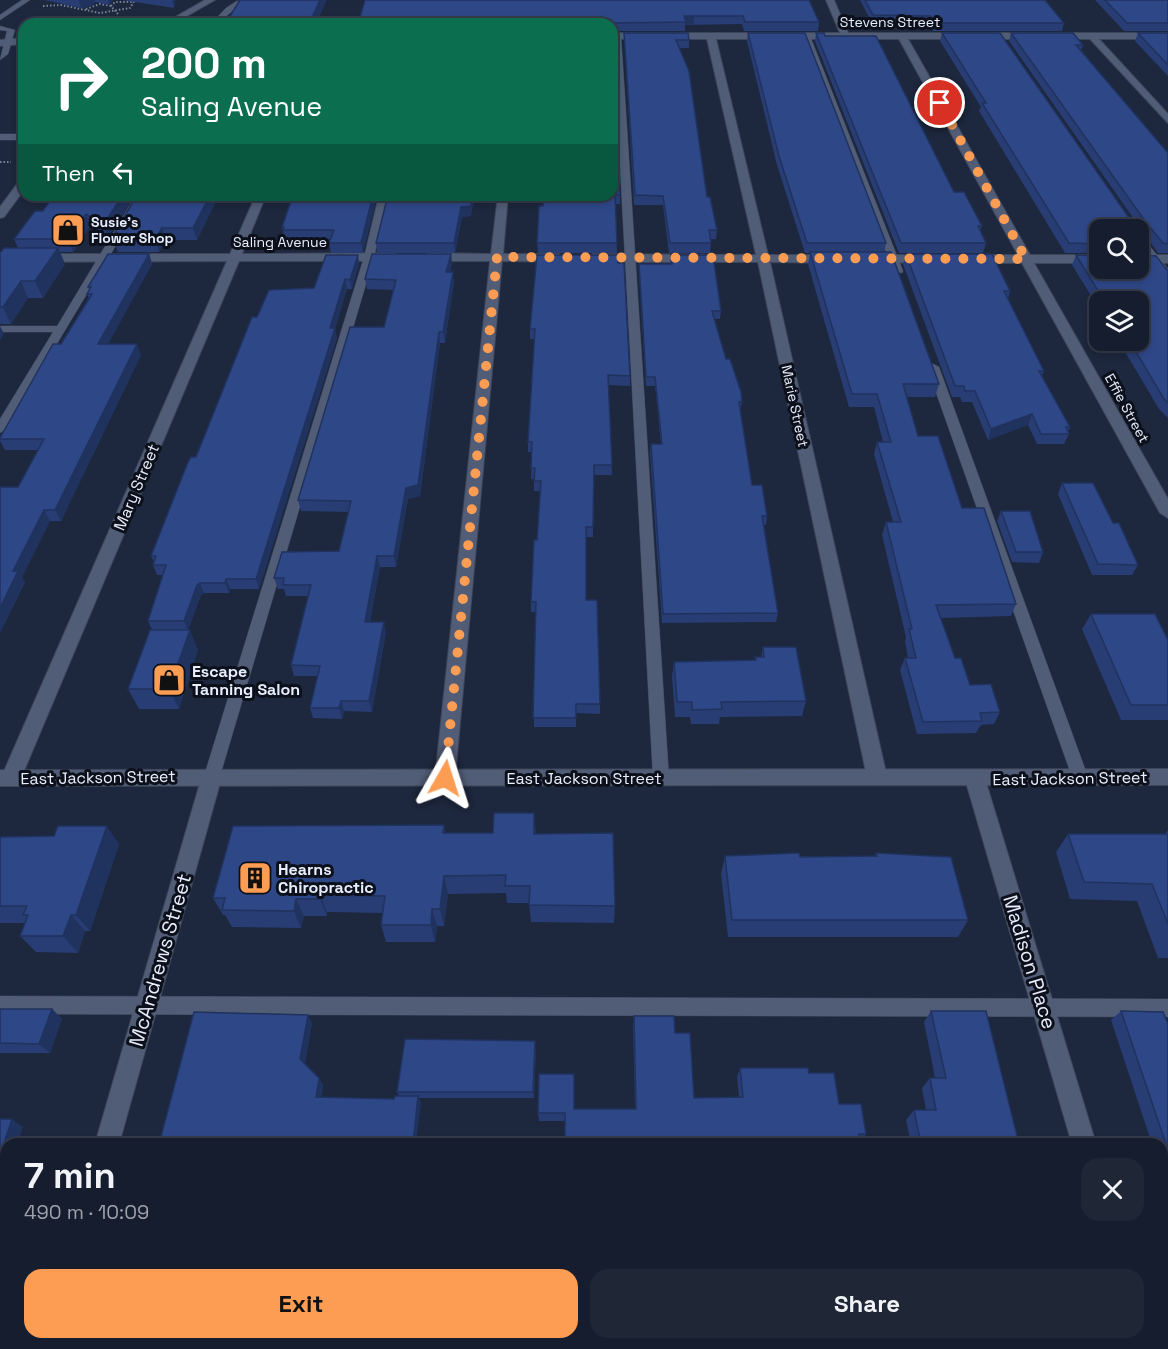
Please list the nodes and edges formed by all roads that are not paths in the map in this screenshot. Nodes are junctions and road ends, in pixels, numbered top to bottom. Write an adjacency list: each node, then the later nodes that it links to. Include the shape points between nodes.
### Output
1 (27, 0): 5 (lane)
2 (211, 0): 6 (street)
3 (222, 0): 7 (lane, via 239,2)
4 (830, 0): 12 (street)
5 (0, 18)
6 (178, 18)
7 (220, 18)
8 (0, 28): 17 (lane, via 11,30)
9 (618, 36): 10 (street, Stevens Street)
10 (711, 36): 11 (street, Stevens Street); 43 (street, Marie Street)
11 (806, 36): 12 (street, Stevens Street); 37 (lane)
12 (845, 36): 13 (street, Stevens Street)
13 (902, 36): 14 (street, Stevens Street); 40 (street, Effie Street)
14 (999, 36): 15 (street, Stevens Street); 18 (lane)
15 (1092, 36): 16 (street, Stevens Street); 21 (street)
16 (1168, 36)
17 (4, 42): 19 (lane)
18 (1005, 45)
19 (0, 58)
20 (618, 95): 36 (lane)
21 (1168, 120)
22 (0, 137): 23 (lane)
23 (18, 137)
24 (18, 190): 29 (street)
25 (137, 201): 34 (lane)
26 (258, 201): 35 (street, Mary Street)
27 (383, 201): 31 (lane)
28 (502, 201): 32 (street)
29 (0, 215)
30 (1149, 245): 42 (lane)
31 (369, 257): 32 (street, Saling Avenue); 35 (street, Saling Avenue); 51 (lane)
32 (497, 257): 36 (street, Saling Avenue); 56 (street)
33 (0, 258): 34 (street, Saling Avenue)
34 (103, 258): 35 (street, Saling Avenue); 47 (lane)
35 (234, 258): 55 (street, Mary Street)
36 (629, 258): 43 (street, Saling Avenue); 57 (lane)
37 (894, 259): 38 (street, Saling Avenue); 43 (street, Saling Avenue); 45 (lane)
38 (938, 259)
39 (960, 259): 40 (street)
40 (1026, 259): 41 (street); 50 (street, Effie Street)
41 (1089, 259)
42 (1162, 259): 44 (lane)
43 (763, 260): 52 (street, Marie Street)
44 (1168, 276)
45 (902, 281)
46 (0, 329): 47 (lane)
47 (61, 329): 49 (lane)
48 (930, 360): 53 (lane)
49 (0, 429)
50 (1168, 513)
51 (212, 776): 55 (street, East Jackson Street); 56 (street, East Jackson Street); 60 (street, McAndrews Street)
52 (877, 777): 57 (street, East Jackson Street); 58 (street, East Jackson Street)
53 (1080, 777): 54 (street, East Jackson Street); 58 (street, East Jackson Street)
54 (1168, 777)
55 (6, 778)
56 (445, 778): 57 (street, East Jackson Street)
57 (661, 778)
58 (975, 778): 61 (street, Madison Place)
59 (0, 1005): 60 (lane)
60 (147, 1005): 61 (lane); 63 (street, McAndrews Street)
61 (1043, 1008): 62 (lane); 64 (street, Madison Place)
62 (1168, 1008)
63 (109, 1138)
64 (1082, 1138)

